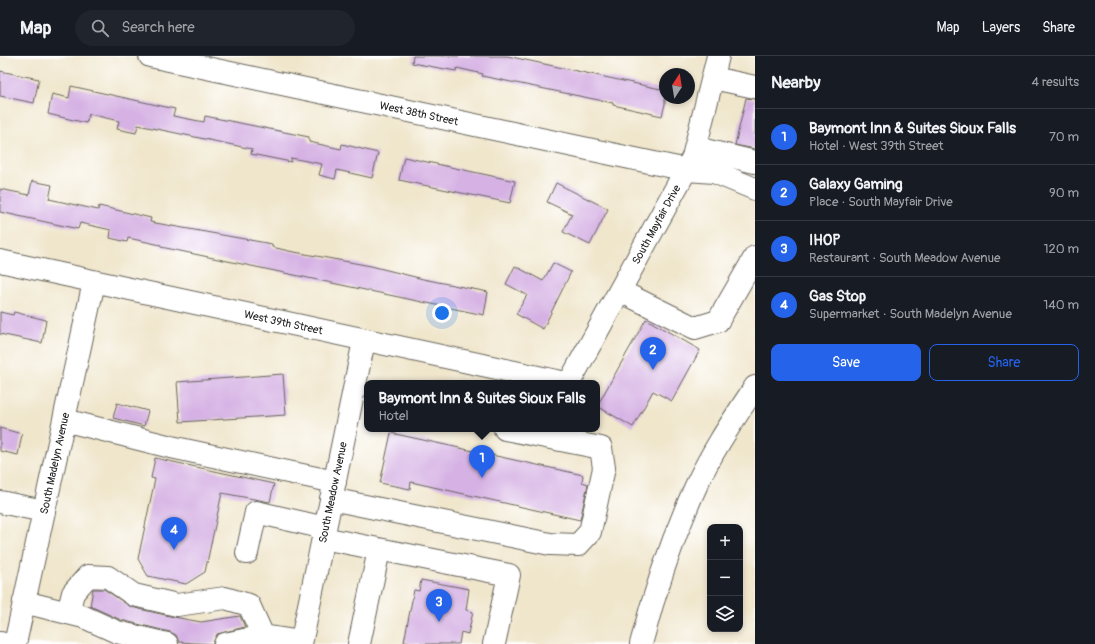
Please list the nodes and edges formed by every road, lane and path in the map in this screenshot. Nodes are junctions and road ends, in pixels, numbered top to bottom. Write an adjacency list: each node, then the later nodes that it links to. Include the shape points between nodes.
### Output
1 (150, 56): 7 (main road, West 38th Street)
2 (718, 56): 3 (main road, South Mayfair Drive)
3 (713, 78): 4 (main road); 5 (main road, South Mayfair Drive)
4 (755, 87)
5 (696, 148): 6 (main road); 7 (main road, South Mayfair Drive)
6 (755, 162)
7 (687, 170): 8 (main road, West 38th Street, via 714,172); 12 (main road, South Mayfair Drive)
8 (755, 189)
9 (755, 257): 12 (main road, via 718,321 694,328)
10 (0, 261): 11 (main road, West 39th Street)
11 (94, 282): 13 (main road, West 39th Street); 18 (main road, South Madelyn Avenue)
12 (620, 291): 15 (main road, South Mayfair Drive)
13 (364, 341): 14 (main road, West 39th Street); 17 (main road, South Meadow Avenue)
14 (552, 380)
15 (569, 380)
16 (755, 387): 37 (main road, via 718,444 696,486 662,573)
17 (360, 400): 20 (main road, South Meadow Avenue)
18 (64, 420): 20 (main road); 22 (main road, South Madelyn Avenue)
19 (519, 432): 20 (main road, via 601,448 604,468 590,532 578,544 550,544)
20 (333, 490): 23 (main road, South Meadow Avenue)
21 (0, 502): 22 (main road)
22 (44, 511): 26 (main road, South Madelyn Avenue)
23 (324, 533): 24 (main road); 25 (main road, via 256,512); 30 (main road, South Meadow Avenue)
24 (379, 550): 35 (main road); 36 (main road, via 509,575)
25 (247, 553)
26 (24, 602): 27 (main road); 32 (main road, South Madelyn Avenue)
27 (68, 613): 28 (main road, via 73,593 88,576 108,577 134,595 177,605 225,598 249,605); 33 (main road, via 84,617 117,632)
28 (264, 636): 30 (main road); 34 (main road)
29 (0, 643): 31 (main road)
30 (301, 643)
31 (4, 644)
32 (15, 644)
33 (167, 644)
34 (225, 644)
35 (359, 644)
36 (494, 644)
37 (641, 644)

